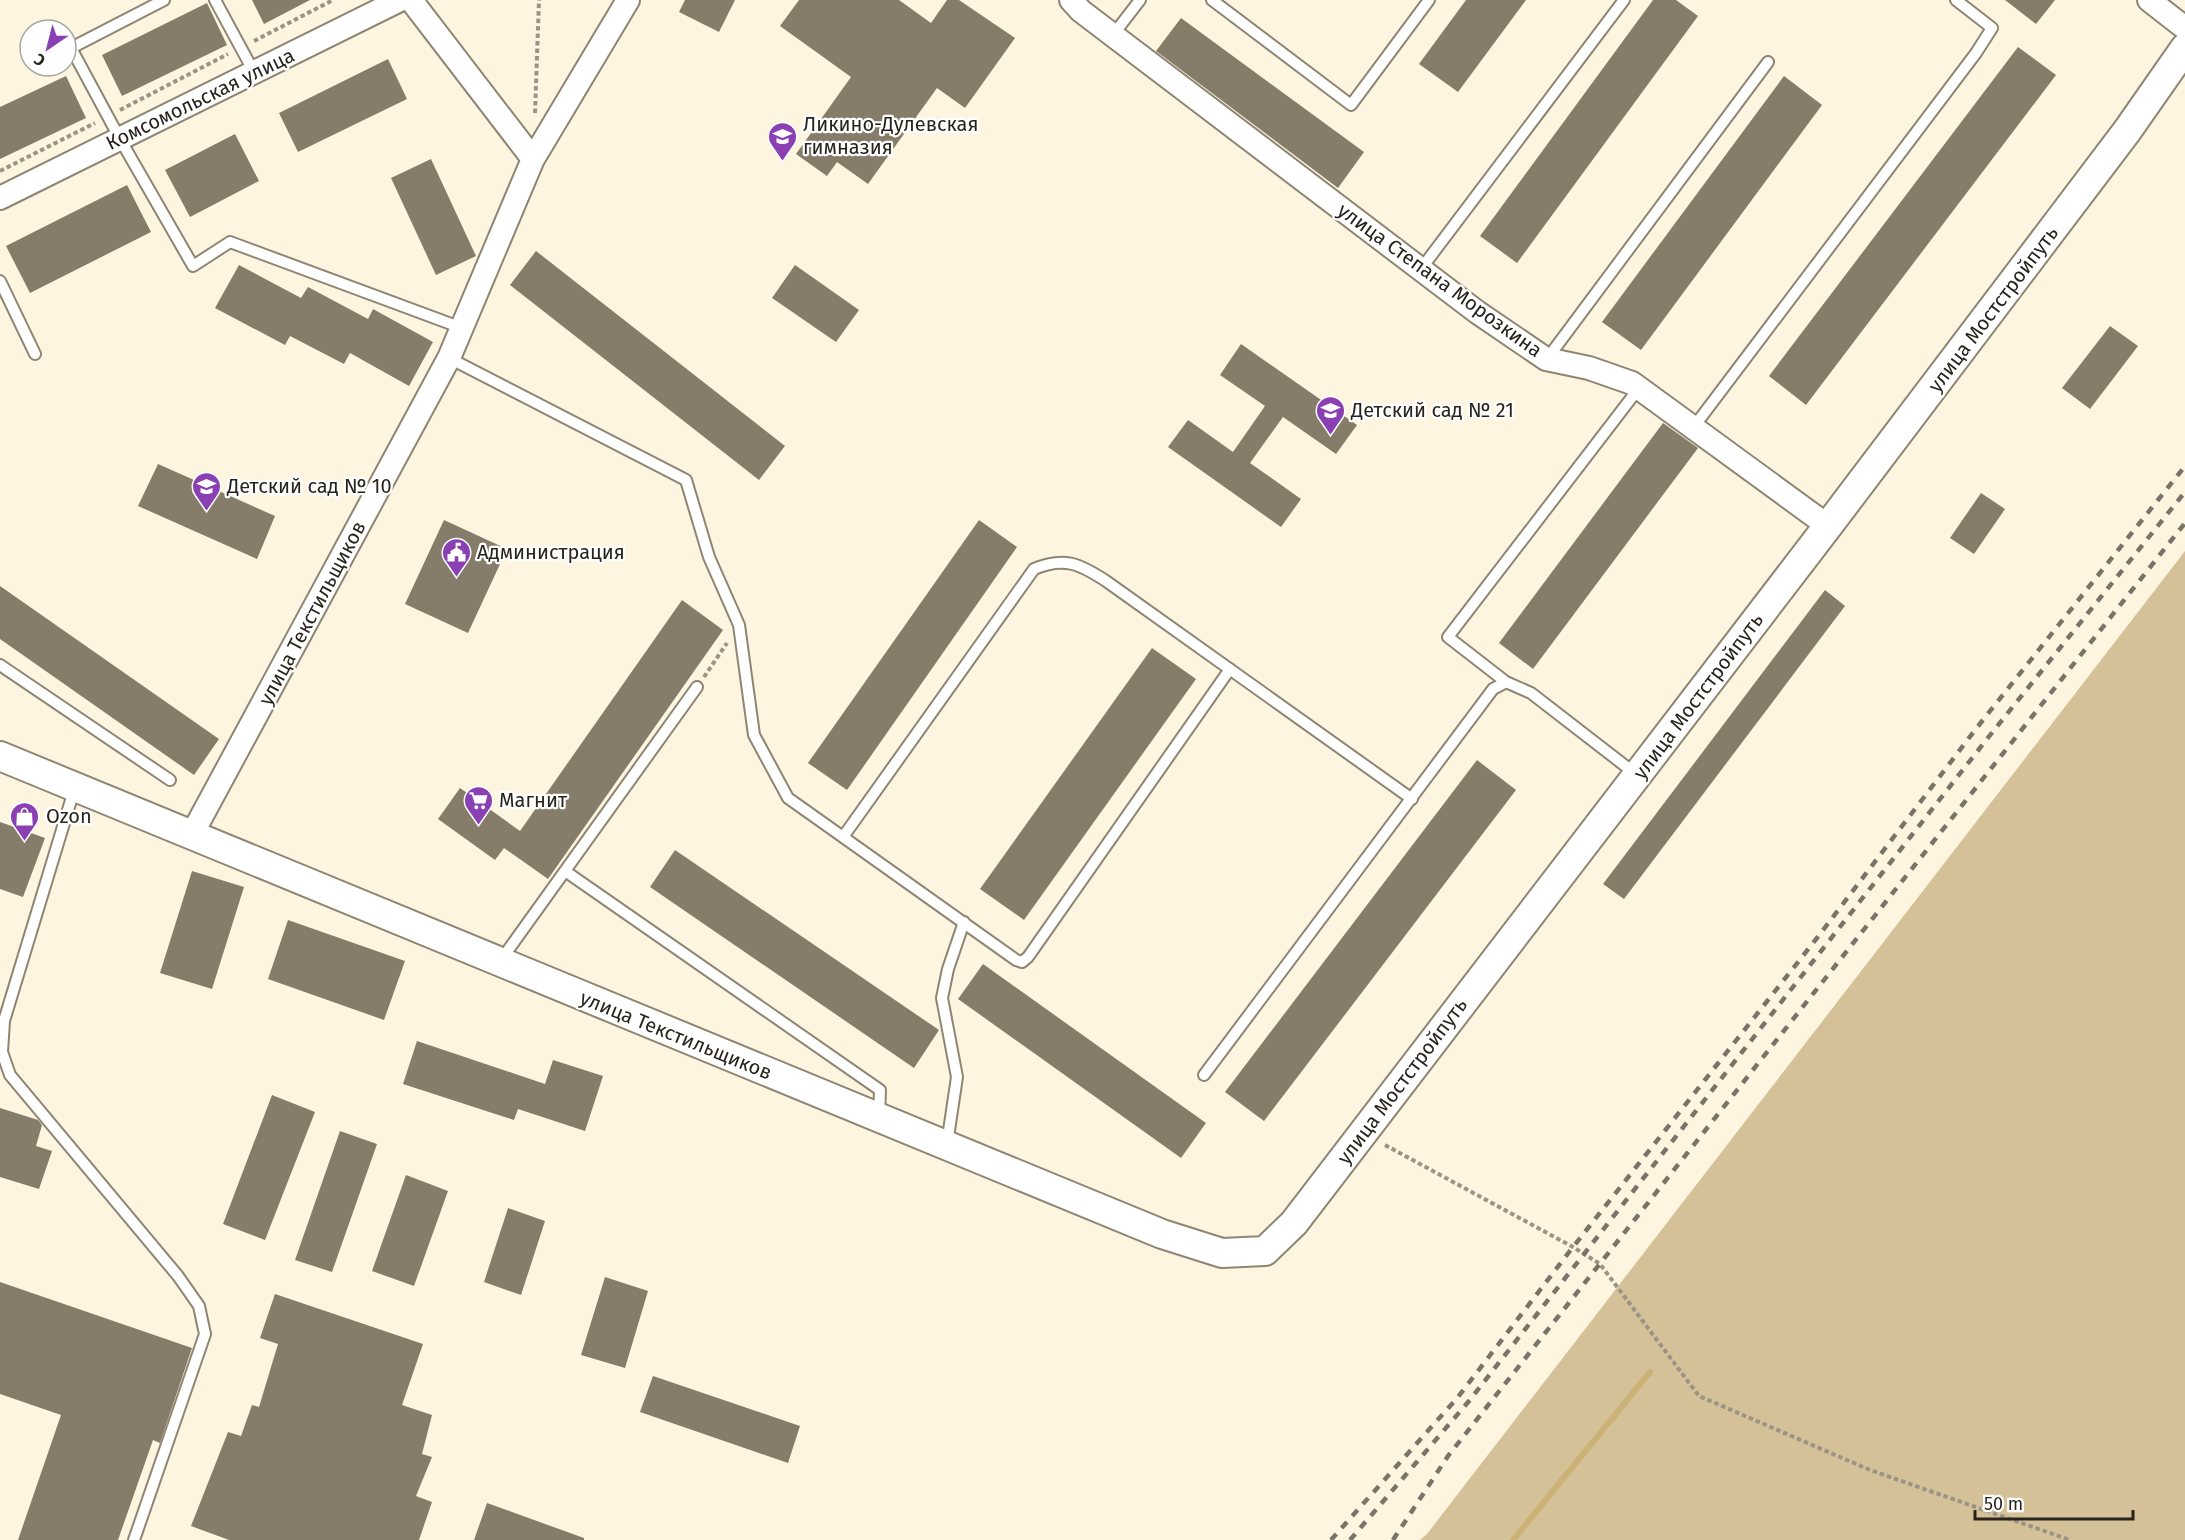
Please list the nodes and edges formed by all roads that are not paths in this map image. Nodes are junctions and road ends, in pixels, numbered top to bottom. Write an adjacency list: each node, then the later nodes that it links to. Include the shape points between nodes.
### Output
1 (164, 0): 18 (lane, via 71,48)
2 (214, 0): 17 (lane)
3 (400, 0): 17 (street, Комсомольская улица)
4 (411, 0): 19 (street)
5 (628, 0): 19 (street, улица Текстильщиков)
6 (1071, 0): 14 (street, улица Степана Морозкина)
7 (1140, 0): 14 (lane)
8 (1212, 0): 9 (lane, via 1351,105)
9 (1429, 0)
10 (1624, 0): 21 (lane)
11 (1956, 0): 28 (lane, via 1992,28)
12 (2149, 0): 13 (street)
13 (2185, 28)
14 (1113, 35): 21 (street, улица Степана Морозкина)
15 (2185, 48): 29 (street, улица Мостстройпуть, via 2120,141)
16 (1768, 62): 26 (lane)
17 (254, 72): 18 (street, Комсомольская улица)
18 (120, 139): 20 (street, Комсомольская улица); 23 (lane, via 193,266 230,242)
19 (533, 159): 23 (street, улица Текстильщиков)
20 (0, 198)
21 (1421, 269): 26 (street, улица Степана Морозкина)
22 (0, 281): 24 (lane)
23 (462, 328): 25 (street, улица Текстильщиков)
24 (35, 354)
25 (449, 358): 39 (street, улица Текстильщиков); 40 (lane, via 686,480 709,556 739,625 754,735 788,798)
26 (1546, 359): 27 (street, улица Степана Морозкина, via 1588,368)
27 (1639, 388): 28 (street, улица Степана Морозкина); 32 (lane, via 1448,637)
28 (1693, 428): 29 (street, улица Степана Морозкина)
29 (1828, 526): 35 (street, улица Мостстройпуть)
30 (0, 665): 36 (lane)
31 (1230, 669): 38 (lane); 40 (lane, via 1084,567 1049,562 1034,569); 42 (lane, via 1028,957 1022,962 1016,960)
32 (1506, 682): 35 (lane, via 1531,693); 38 (lane, via 1493,689)
33 (697, 687): 41 (lane)
34 (0, 756): 37 (street, улица Текстильщиков)
35 (1638, 775): 47 (street, улица Мостстройпуть, via 1294,1222 1265,1251 1222,1253)
36 (170, 780)
37 (75, 787): 39 (street, улица Текстильщиков); 48 (lane, via 4,1021 2,1052 10,1075 199,1306 205,1334)
38 (1412, 800): 44 (lane)
39 (191, 836): 43 (street, улица Текстильщиков)
40 (843, 837): 42 (lane)
41 (565, 872): 43 (lane); 45 (lane, via 880,1090)
42 (964, 922): 46 (lane, via 942,998 957,1077)
43 (499, 962): 45 (street, улица Текстильщиков)
44 (1204, 1075)
45 (879, 1118): 46 (street, улица Текстильщиков)
46 (947, 1146): 47 (street, улица Текстильщиков)
47 (1162, 1234)
48 (134, 1540)

